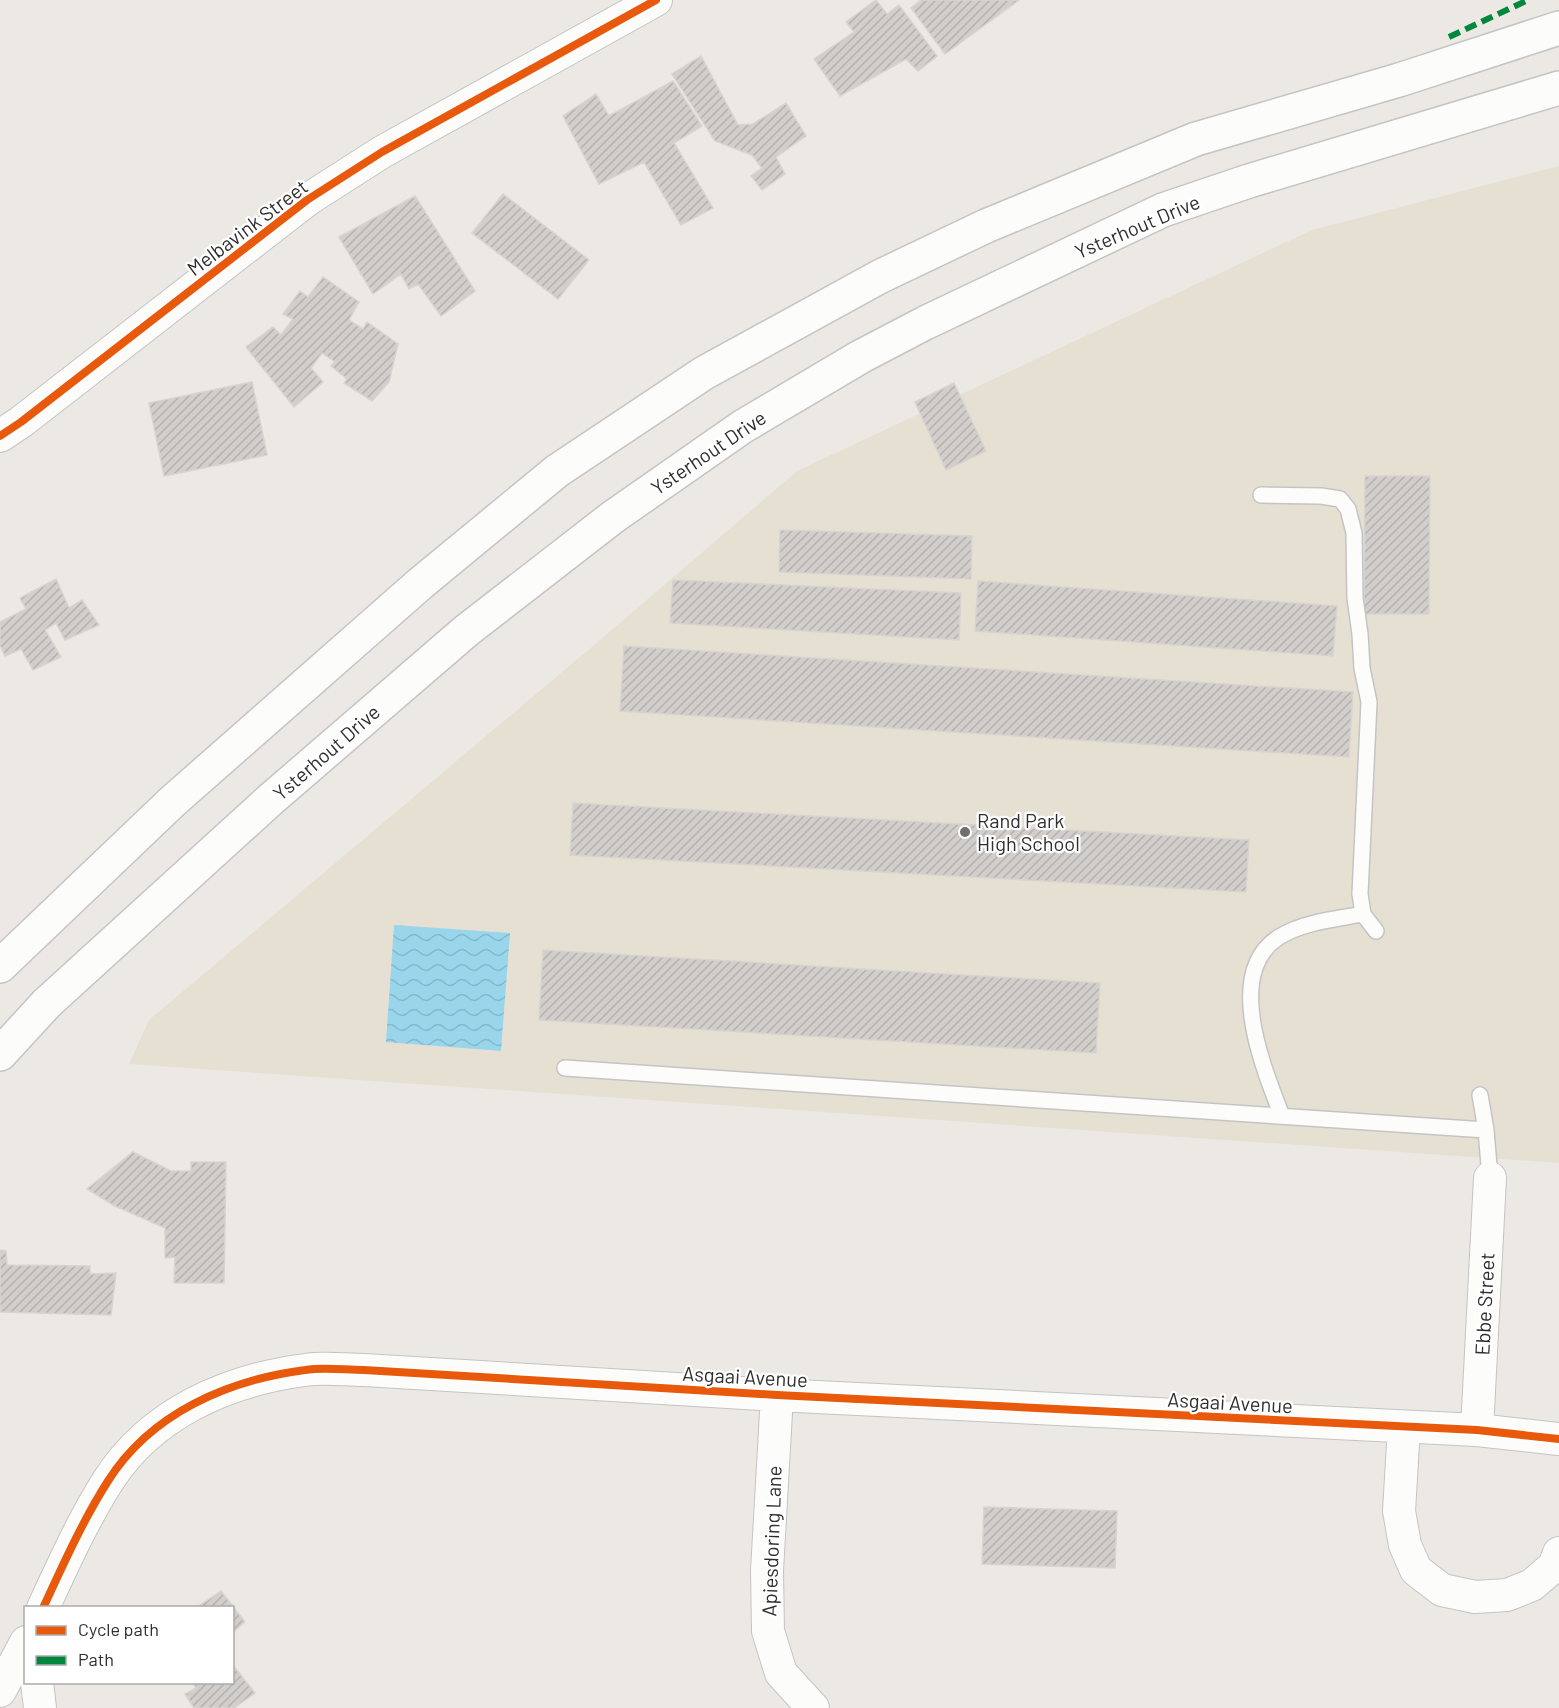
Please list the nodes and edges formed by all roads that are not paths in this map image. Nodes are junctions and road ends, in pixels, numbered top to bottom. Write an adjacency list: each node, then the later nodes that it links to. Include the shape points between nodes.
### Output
1 (656, 0): 2 (street, Melbavink Street)
2 (621, 7): 5 (street, Melbavink Street, via 308,200)
3 (1559, 28): 9 (main road, via 1196,139 976,231 881,276 705,373 557,471 421,583 173,801)
4 (1559, 88): 10 (main road, Ysterhout Drive, via 1163,210 860,357 742,427 613,517 466,631 244,824 47,1003)
5 (0, 436)
6 (1261, 495): 7 (lane, via 1340,499 1348,509 1354,533 1355,598 1369,702 1360,872)
7 (1363, 914): 8 (lane); 13 (lane, via 1308,925 1280,937 1263,951 1256,968 1251,1007 1254,1027)
8 (1376, 932)
9 (0, 966)
10 (0, 1054)
11 (565, 1068): 13 (lane)
12 (1480, 1095): 14 (lane)
13 (1282, 1116): 14 (lane)
14 (1486, 1130): 15 (lane)
15 (1490, 1178): 18 (street, Ebbe Street)
16 (777, 1395): 17 (street, Asgaai Avenue); 21 (street, Asgaai Avenue, via 364,1370 306,1370 252,1380 207,1396 172,1416 139,1442 108,1480); 30 (street, Apiesdoring Lane, via 767,1571 768,1630 781,1673)
17 (1404, 1427): 18 (street, Asgaai Avenue); 20 (street, via 1398,1511 1405,1545 1416,1570 1442,1590 1475,1597 1507,1596 1532,1585 1554,1566)
18 (1477, 1430): 19 (street, Asgaai Avenue)
19 (1559, 1439)
20 (1559, 1553)
21 (44, 1602)
22 (24, 1622): 23 (street)
23 (0, 1638)
24 (24, 1646): 26 (street)
25 (37, 1684): 29 (street)
26 (0, 1691)
27 (0, 1703): 28 (street)
28 (6, 1708)
29 (40, 1708)
30 (813, 1708)

